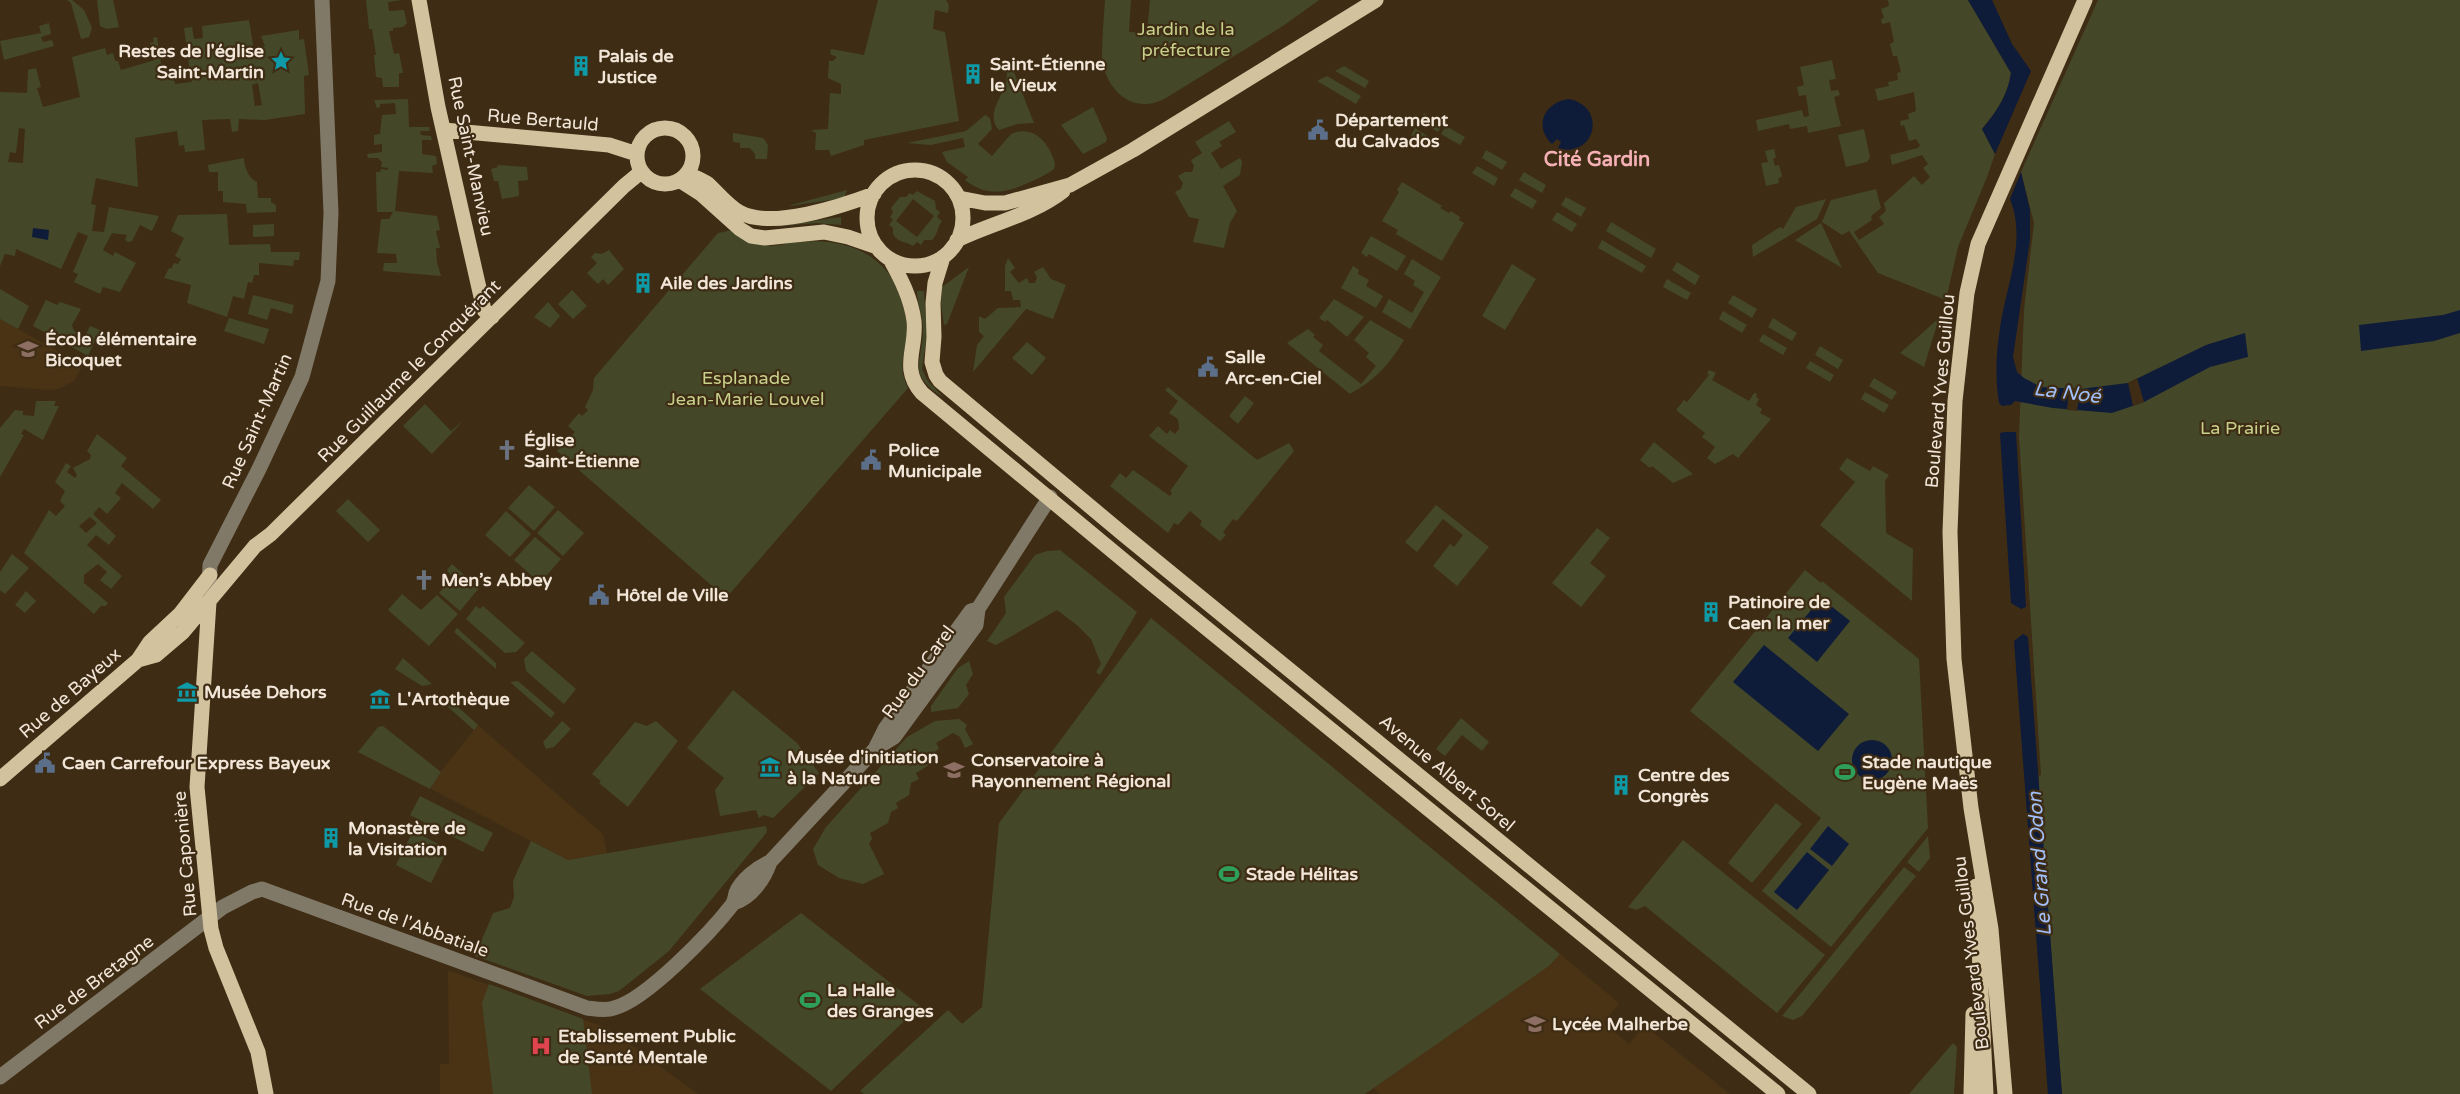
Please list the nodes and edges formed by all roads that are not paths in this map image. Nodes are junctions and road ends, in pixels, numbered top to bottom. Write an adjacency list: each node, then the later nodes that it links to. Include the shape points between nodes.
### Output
1 (322, 0): 18 (street, Rue Saint-Martin, via 331,213 328,281 302,377 210,565)
2 (419, 0): 5 (main road, Rue Saint-Manvieu)
3 (1376, 0): 9 (main road)
4 (2085, 0): 23 (main road, Boulevard Yves Guillou, via 1978,244 1963,322 1951,459 1950,543 1954,659)
5 (444, 130): 6 (main road, Rue Bertauld, via 609,145); 16 (main road, Rue Saint-Manvieu, via 484,310)
6 (637, 154): 7 (main road); 8 (main road, via 641,141 652,131 673,129 691,146 693,158)
7 (641, 172): 8 (main road, via 662,184); 16 (main road, Rue Guillaume le Conquérant)
8 (683, 177): 10 (main road, via 707,184 738,212 759,219 829,210); 13 (main road, via 751,236 824,232)
9 (1070, 185): 11 (main road, via 1005,203); 12 (main road, via 1040,206)
10 (874, 194): 11 (main road, via 890,177 916,170 941,178); 13 (main road, via 867,219)
11 (959, 198): 12 (main road, via 963,220)
12 (957, 240): 14 (main road)
13 (878, 247): 15 (main road)
14 (943, 257): 15 (main road, via 917,266); 26 (main road, Avenue Albert Sorel, via 933,293 932,362 936,375 1060,482)
15 (890, 259): 17 (main road, via 906,288 912,310 910,371 915,385)
16 (492, 317): 19 (main road, Rue Guillaume le Conquérant, via 255,546)
17 (1050, 497): 27 (main road); 28 (street, Rue du Carel, via 978,609 976,625 894,737 875,749 770,862 765,877 743,900 734,903 638,996)
18 (210, 575): 19 (street, Rue Saint-Martin); 20 (main road, Rue de Bayeux)
19 (209, 602): 20 (main road); 21 (main road, Rue de Bayeux, via 165,648); 24 (main road, Rue Caponière, via 197,787)
20 (180, 614): 21 (main road, Rue de Bayeux, via 150,642)
21 (138, 660): 22 (main road, Rue de Bayeux)
22 (0, 779)
23 (1971, 808): 25 (main road, Boulevard Yves Guillou); 35 (main road, Boulevard Yves Guillou, via 1991,929)
24 (210, 917): 28 (street, Rue de l'Abbatiale, via 262,889 587,1008); 29 (street, Rue de Bretagne); 30 (main road, Rue Caponière, via 216,948 258,1052)
25 (1978, 945): 33 (main road); 34 (main road, Boulevard Yves Guillou)
26 (1658, 972): 27 (main road); 32 (main road, Avenue Albert Sorel)
27 (1647, 986): 31 (main road)
28 (613, 1009)
29 (0, 1077)
30 (266, 1094)
31 (1778, 1094)
32 (1809, 1094)
33 (1971, 1094)
34 (1986, 1094)
35 (2005, 1094)

